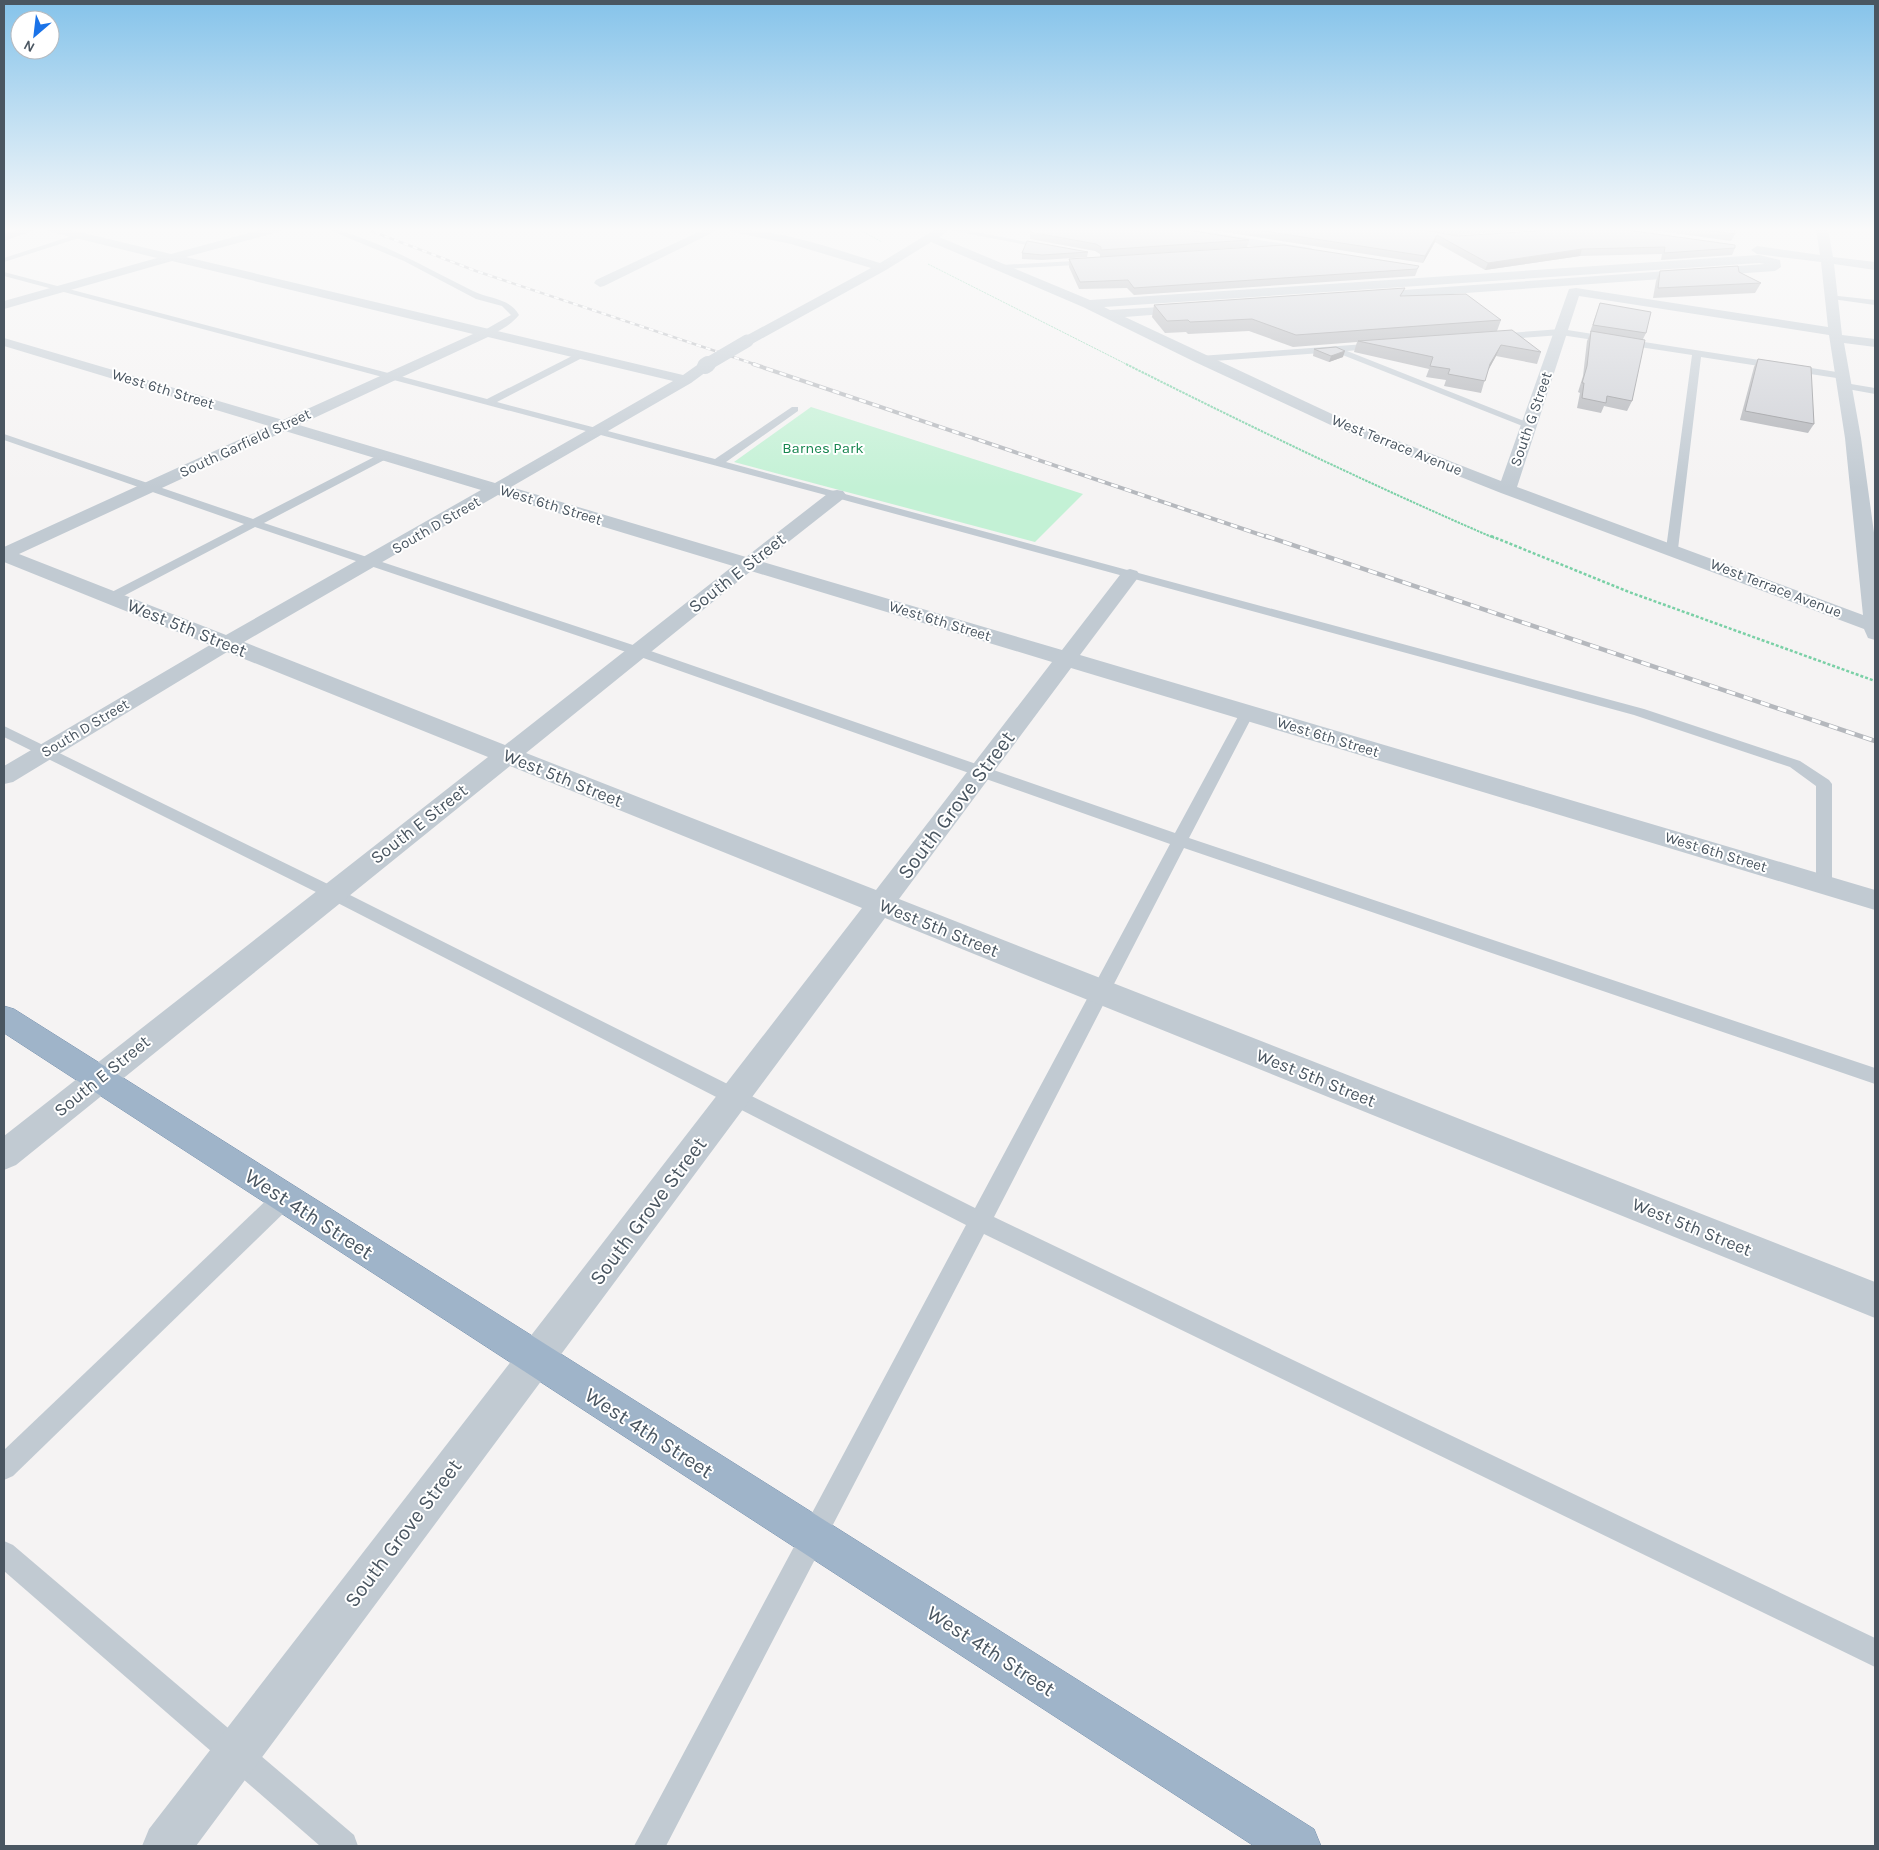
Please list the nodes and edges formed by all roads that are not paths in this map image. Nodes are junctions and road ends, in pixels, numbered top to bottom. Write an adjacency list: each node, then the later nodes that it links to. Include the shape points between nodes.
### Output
1 (160, 315): 20 (lane)
2 (412, 315): 10 (street)
3 (515, 315): 10 (lane)
4 (794, 315): 21 (street, South D Street, bridge)
5 (1112, 315): 19 (street, West Terrace Avenue)
6 (1566, 315): 9 (street, South G Street)
7 (1716, 315): 11 (street)
8 (1834, 315): 11 (street)
9 (1561, 332): 12 (lane); 17 (lane); 27 (street, South G Street)
10 (486, 333): 18 (street); 20 (street, South Garfield Street)
11 (1836, 335): 14 (street); 22 (street)
12 (1482, 338)
13 (4, 342): 26 (street, West 6th Street)
14 (1875, 343)
15 (1393, 345): 16 (lane)
16 (1334, 349): 19 (lane); 27 (lane)
17 (1696, 353): 22 (lane); 37 (lane)
18 (581, 355): 21 (street); 24 (lane)
19 (1200, 359): 34 (street, West Terrace Avenue, via 1341,424)
20 (390, 376): 24 (lane); 26 (street, South Garfield Street)
21 (686, 380): 28 (street, South D Street)
22 (1844, 381): 23 (lane); 39 (street, via 1861,440)
23 (1875, 390)
24 (487, 403): 28 (lane)
25 (795, 409): 31 (lane)
26 (284, 425): 30 (street, West 6th Street); 32 (street, South Garfield Street)
27 (1529, 425): 34 (street, South G Street)
28 (596, 432): 31 (lane); 33 (street, South D Street)
29 (4, 437): 32 (lane)
30 (386, 455): 33 (street, West 6th Street); 36 (lane)
31 (716, 464): 35 (lane)
32 (148, 488): 36 (lane); 38 (street, South Garfield Street)
33 (499, 489): 40 (street, South D Street); 41 (street, West 6th Street)
34 (1508, 489): 37 (street, West Terrace Avenue)
35 (837, 496): 41 (street, South E Street); 42 (lane)
36 (254, 523): 40 (lane); 43 (lane)
37 (1672, 548): 44 (street, West Terrace Avenue)
38 (4, 555): 43 (street, West 5th Street)
39 (1872, 557): 44 (street)
40 (371, 562): 45 (street, South D Street); 46 (lane)
41 (748, 564): 46 (street, South E Street); 47 (street, West 6th Street)
42 (1130, 575): 47 (street, South Grove Street); 55 (lane, via 1639,712 1795,764 1824,784)
43 (110, 598): 45 (street, West 5th Street)
44 (1875, 630)
45 (226, 644): 50 (street, South D Street); 51 (street, West 5th Street)
46 (637, 651): 51 (street, South E Street); 52 (lane)
47 (1067, 659): 48 (street, West 6th Street); 52 (street, South Grove Street)
48 (1247, 713): 54 (lane); 55 (street, West 6th Street)
49 (4, 731): 50 (lane)
50 (46, 751): 53 (street, South D Street); 56 (lane)
51 (506, 756): 56 (street, South E Street); 58 (street, West 5th Street)
52 (981, 772): 54 (lane); 58 (street, South Grove Street)
53 (4, 776)
54 (1180, 841): 59 (lane); 61 (lane)
55 (1824, 885): 57 (street, West 6th Street)
56 (332, 893): 62 (street, South E Street); 63 (lane)
57 (1875, 900)
58 (881, 904): 59 (street, West 5th Street); 63 (street, South Grove Street)
59 (1100, 992): 66 (lane); 67 (street, West 5th Street)
60 (4, 1018): 62 (highway, West 4th Street)
61 (1875, 1076)
62 (99, 1078): 64 (street, South E Street); 65 (highway, West 4th Street)
63 (734, 1098): 66 (lane); 68 (street, South Grove Street)
64 (4, 1155)
65 (284, 1198): 68 (highway, West 4th Street); 69 (lane)
66 (980, 1222): 70 (lane); 72 (lane)
67 (1875, 1300)
68 (535, 1360): 70 (highway, West 4th Street); 73 (street, South Grove Street)
69 (4, 1467)
70 (813, 1538): 76 (lane); 77 (highway, West 4th Street)
71 (4, 1554): 73 (lane)
72 (1875, 1653)
73 (236, 1754): 74 (street, South Grove Street); 75 (lane)
74 (166, 1846)
75 (342, 1846)
76 (649, 1846)
77 (1297, 1846)

